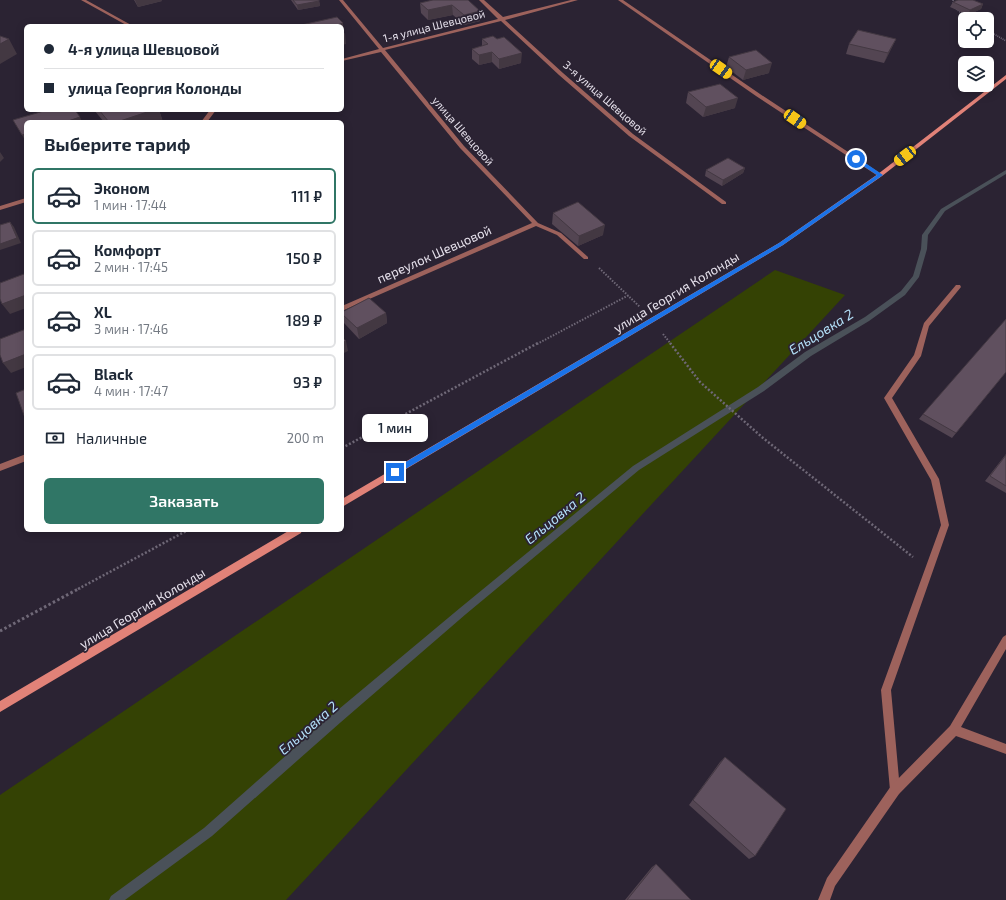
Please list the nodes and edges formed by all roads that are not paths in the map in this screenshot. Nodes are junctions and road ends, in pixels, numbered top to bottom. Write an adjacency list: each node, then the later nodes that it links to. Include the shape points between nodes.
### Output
1 (83, 0): 7 (street)
2 (341, 0): 8 (street, улица Шевцовой)
3 (481, 0): 6 (street, 3-я улица Шевцовой)
4 (576, 0): 6 (street, 1-я улица Шевцовой)
5 (620, 0): 11 (street)
6 (501, 20): 8 (street, 1-я улица Шевцовой); 13 (street, 3-я улица Шевцовой, via 631,135)
7 (127, 24)
8 (381, 50): 9 (street, 1-я улица Шевцовой); 15 (street, улица Шевцовой, via 462,147)
9 (344, 59)
10 (1006, 77): 11 (main road, улица Георгия Колонды)
11 (880, 175): 21 (main road, улица Георгия Колонды, via 775,248)
12 (24, 201): 14 (street)
13 (724, 203)
14 (0, 208)
15 (536, 224): 16 (street, улица Шевцовой, via 559,234); 18 (street, переулок Шевцовой)
16 (586, 258)
17 (958, 287): 27 (street, via 926,325 917,356 888,398 935,479 945,524 886,690)
18 (344, 307)
19 (24, 458): 20 (street)
20 (0, 468)
21 (344, 502)
22 (295, 532): 24 (main road, улица Георгия Колонды)
23 (1006, 640): 25 (street)
24 (0, 707)
25 (954, 730): 26 (street); 27 (street)
26 (1006, 749)
27 (895, 790): 28 (street, via 831,882)
28 (824, 900)

